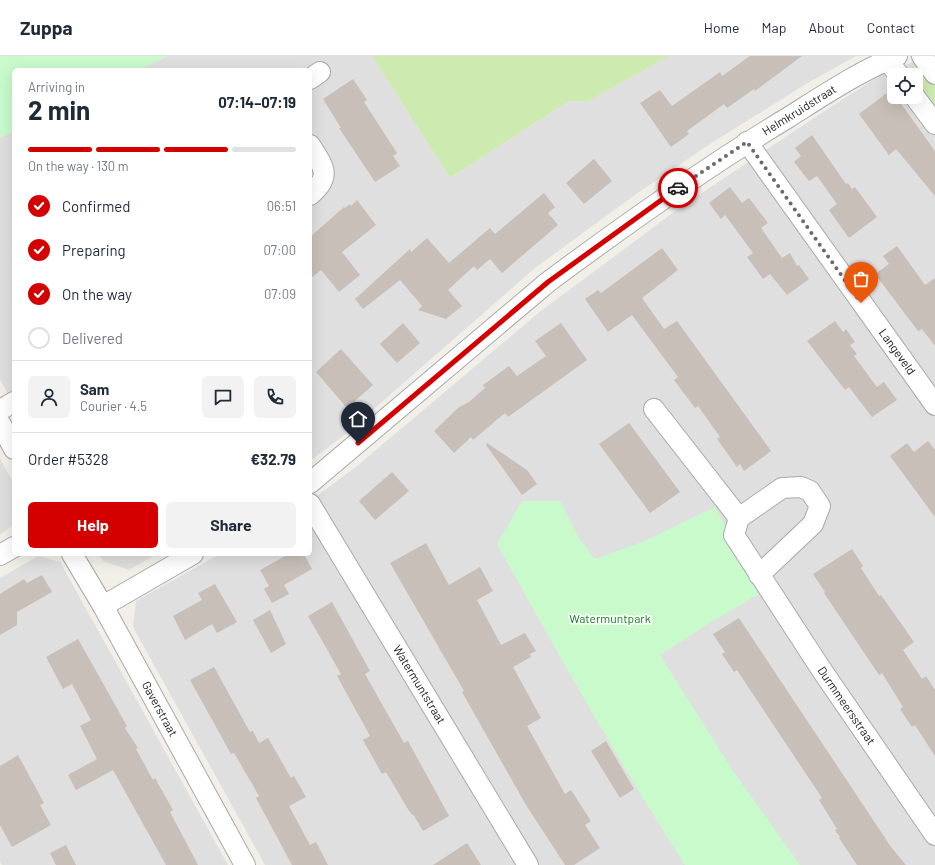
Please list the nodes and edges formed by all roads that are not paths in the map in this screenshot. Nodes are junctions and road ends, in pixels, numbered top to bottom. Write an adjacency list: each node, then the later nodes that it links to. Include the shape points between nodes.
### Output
1 (922, 56): 3 (street)
2 (894, 64): 6 (street, Helmkruidstraat, via 867,69)
3 (935, 74)
4 (920, 104): 5 (street)
5 (935, 124)
6 (747, 142): 10 (street, Langeveld); 15 (street, Helmkruidstraat, via 661,200 548,282)
7 (312, 148): 8 (street, via 324,169 324,179)
8 (312, 193)
9 (12, 403): 12 (street)
10 (935, 405)
11 (654, 409): 17 (street)
12 (0, 410)
13 (0, 423): 14 (street)
14 (12, 445)
15 (312, 481)
16 (312, 507): 26 (street, Watermuntstraat)
17 (739, 518): 22 (street, Durmmeersstraat, via 734,535); 22 (street, via 782,488 801,487 810,491 820,506 813,524)
18 (12, 548): 19 (street)
19 (0, 555)
20 (73, 556): 23 (street, Gaverstraat)
21 (190, 556): 23 (street)
22 (759, 575): 24 (street, Durmmeersstraat)
23 (103, 606): 25 (street, Gaverstraat)
24 (935, 835)
25 (245, 865)
26 (528, 865)

